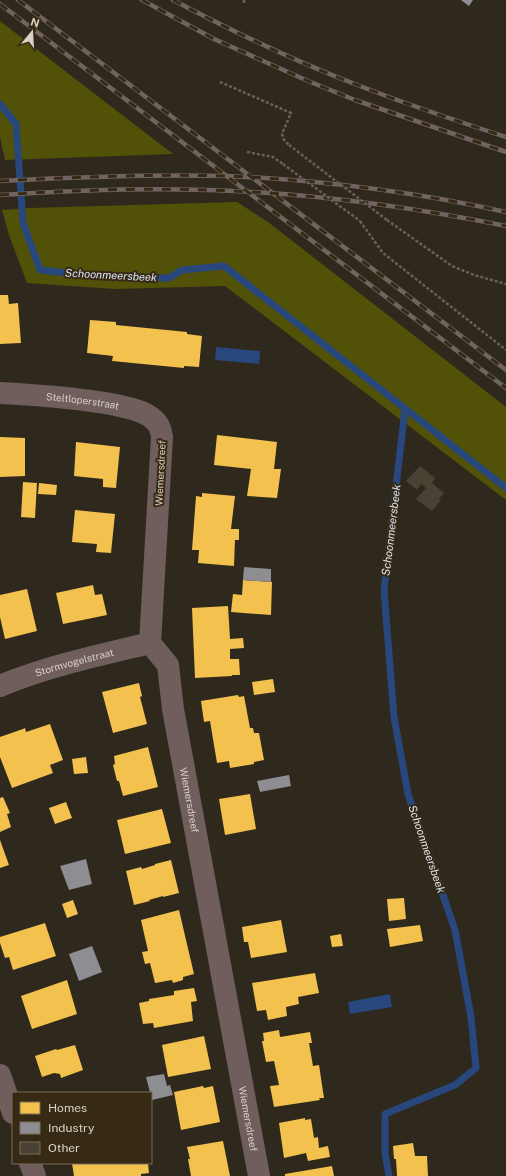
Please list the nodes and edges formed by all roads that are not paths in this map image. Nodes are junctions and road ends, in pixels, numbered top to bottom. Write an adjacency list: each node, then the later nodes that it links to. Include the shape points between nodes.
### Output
1 (0, 394): 2 (street, Steltloperstraat, via 42,395 123,407 145,413)
2 (160, 427): 3 (street, Wiemersdreef, via 162,437)
3 (150, 643): 4 (street, Stormvogelstraat, via 24,676); 9 (street, Wiemersdreef, via 168,665 173,709)
4 (0, 686)
5 (0, 1075): 6 (street)
6 (12, 1110)
7 (30, 1164): 8 (street)
8 (35, 1176)
9 (260, 1176)

